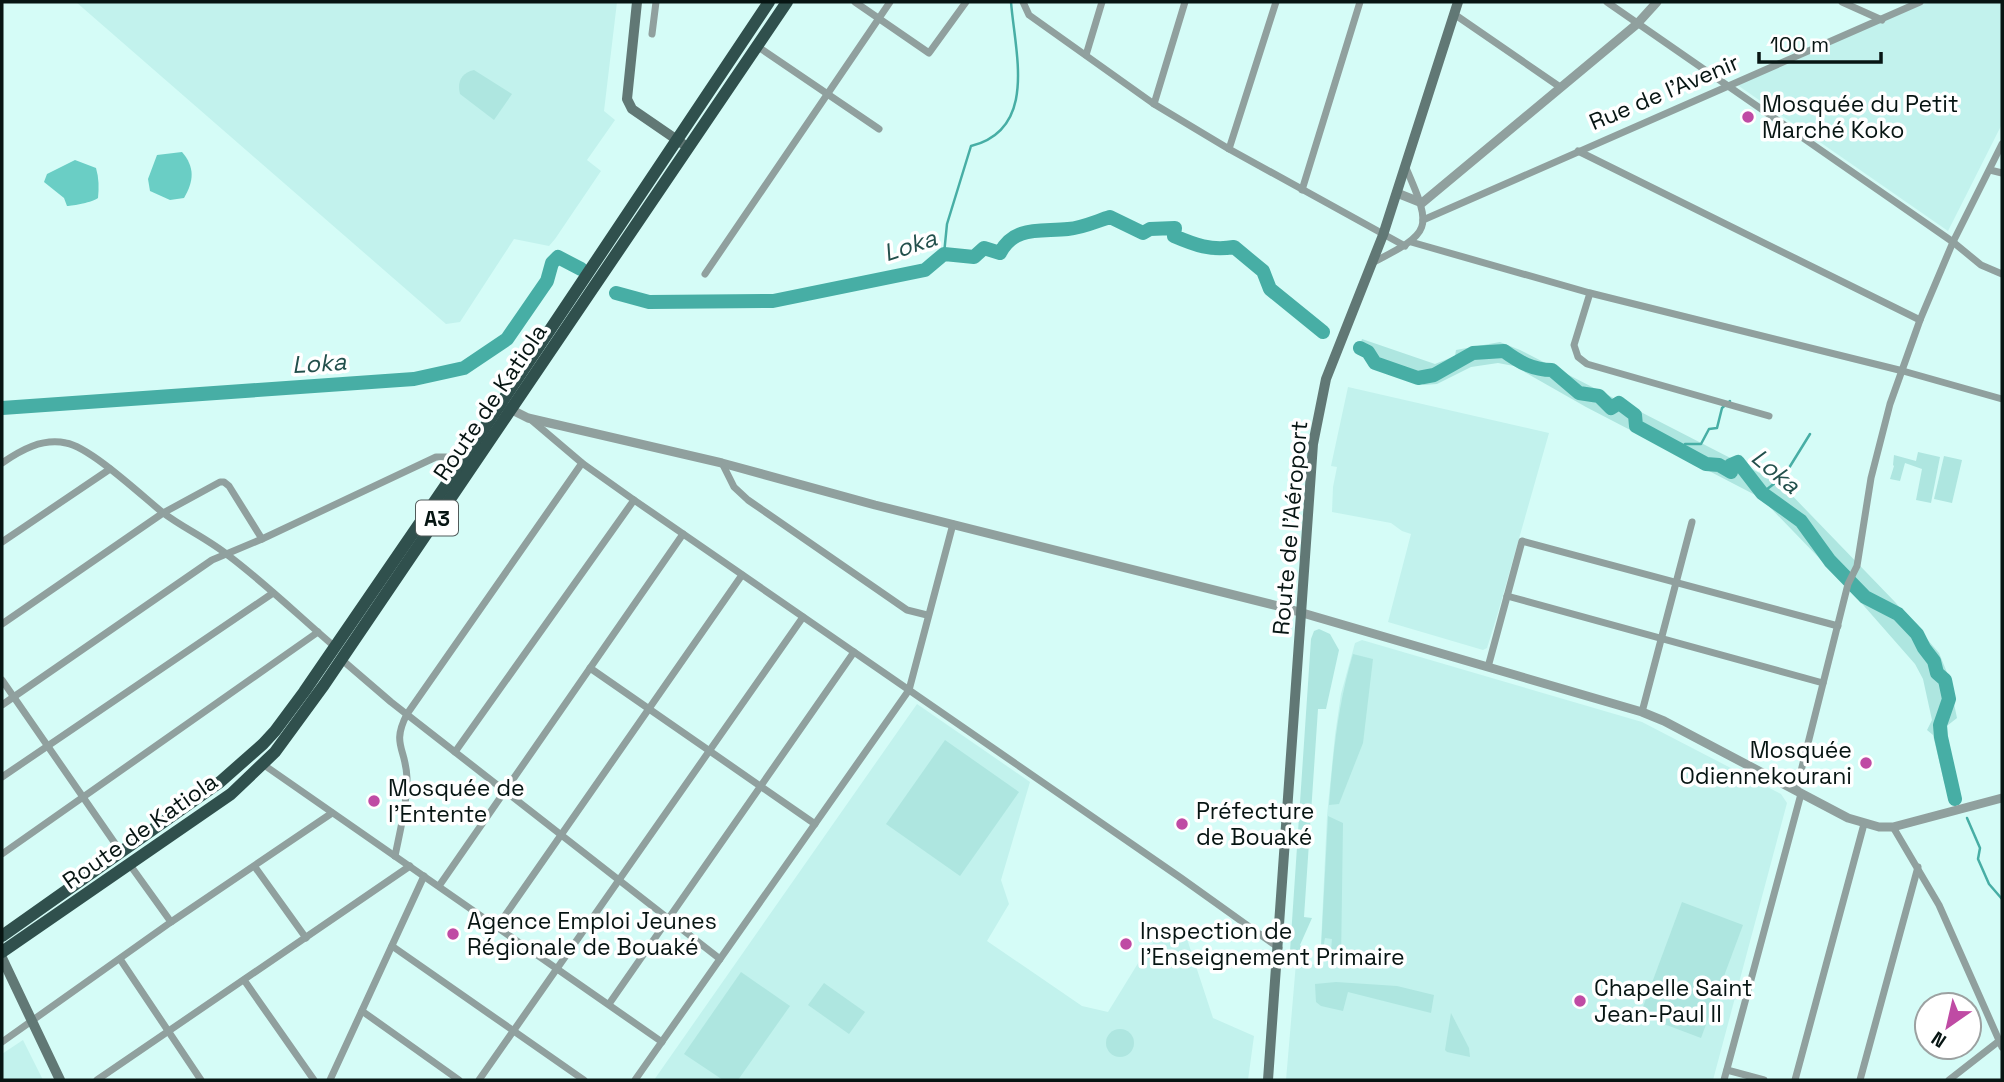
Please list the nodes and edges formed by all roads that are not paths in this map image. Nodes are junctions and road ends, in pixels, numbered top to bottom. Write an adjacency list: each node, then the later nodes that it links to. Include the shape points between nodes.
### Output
1 (637, 2): 30 (main road, via 627,99 632,109)
2 (656, 2): 22 (street)
3 (769, 2): 30 (highway, Route de Katiola / A3)
4 (787, 2): 23 (highway, Route de Katiola / A3)
5 (855, 2): 19 (street)
6 (890, 2): 19 (street)
7 (965, 2): 19 (street, via 929,53)
8 (1023, 2): 24 (street, via 1029,15)
9 (1102, 2): 24 (street)
10 (1185, 2): 28 (street)
11 (1276, 2): 32 (street)
12 (1360, 2): 37 (street)
13 (1458, 2): 18 (main road, Route de l'Aéroport)
14 (1607, 2): 21 (street)
15 (1657, 2): 21 (street)
16 (1842, 2): 20 (street)
17 (1920, 2): 20 (street, Rue de l'Avenir)
18 (1454, 14): 26 (street); 34 (main road, Route de l'Aéroport)
19 (879, 18): 27 (street)
20 (1882, 20): 25 (street, Rue de l'Avenir)
21 (1637, 23): 25 (street); 26 (street)
22 (652, 34)
23 (757, 46): 27 (street); 30 (highway, Route de Katiola / A3)
24 (1086, 55): 28 (street)
25 (1728, 85): 33 (street, Rue de l'Avenir); 42 (street)
26 (1560, 87): 39 (street)
27 (828, 94): 29 (street); 45 (street)
28 (1154, 104): 32 (street)
29 (879, 128)
30 (683, 144): 51 (highway, Route de Katiola / A3)
31 (2002, 145): 35 (street)
32 (1229, 149): 37 (street)
33 (1578, 150): 40 (street, Rue de l'Avenir); 48 (street)
34 (1406, 168): 38 (main road, Route de l'Aéroport); 39 (street)
35 (1990, 170): 36 (street); 42 (street)
36 (2002, 173)
37 (1302, 190): 41 (street)
38 (1397, 193): 39 (street); 41 (main road, Route de l'Aéroport)
39 (1422, 204): 40 (street)
40 (1423, 220): 43 (street, via 1419,235)
41 (1383, 235): 43 (street); 44 (main road, Route de l'Aéroport)
42 (1953, 242): 46 (street, via 1981,265); 48 (street)
43 (1408, 244): 44 (street); 47 (street)
44 (1372, 263): 71 (main road, Route de l'Aéroport, via 1320,405 1313,444)
45 (705, 274)
46 (2002, 274)
47 (1590, 293): 49 (street); 52 (street, via 1574,345 1587,364)
48 (1920, 320): 49 (street)
49 (1903, 371): 50 (street); 75 (street, via 1871,478 1857,566)
50 (2002, 399)
51 (506, 407): 53 (street); 55 (highway, Route de Katiola / A3); 79 (highway, Route de Katiola / A3)
52 (1769, 416)
53 (528, 418): 56 (street); 57 (street)
54 (2, 463): 58 (street, via 23,448 67,443)
55 (461, 463): 64 (street, via 436,457); 79 (highway, Route de Katiola / A3)
56 (582, 463): 59 (street); 89 (street)
57 (722, 463): 62 (street); 72 (street, via 734,487 762,511 907,610)
58 (110, 469): 60 (street); 65 (street)
59 (634, 500): 63 (street); 92 (street)
60 (163, 513): 64 (street, via 223,482); 66 (street); 74 (street)
61 (1692, 522): 68 (street)
62 (953, 524): 71 (street); 72 (street)
63 (683, 534): 67 (street); 81 (street)
64 (262, 539): 66 (street)
65 (2, 542)
66 (228, 554): 69 (street); 85 (street, via 206,563)
67 (742, 575): 73 (street); 87 (street)
68 (1675, 582): 70 (street, via 1522,541); 75 (street); 77 (street)
69 (273, 593): 76 (street); 90 (street)
70 (1507, 596): 77 (street); 80 (street)
71 (1302, 613): 80 (street); 121 (main road, Route de l'Aéroport)
72 (927, 615): 84 (street)
73 (803, 617): 78 (street); 91 (street)
74 (2, 624)
75 (1838, 626): 83 (street)
76 (318, 632): 79 (street); 98 (street)
77 (1660, 638): 83 (street); 88 (street)
78 (854, 652): 84 (street); 95 (street)
79 (338, 653): 89 (street); 93 (highway, Route de Katiola / A3, via 300,719); 105 (highway, Route de Katiola / A3, via 264,744 220,782)
80 (1488, 667): 88 (street)
81 (590, 668): 87 (street); 96 (street)
82 (2, 680): 85 (street)
83 (1823, 683): 97 (street)
84 (909, 690): 101 (street); 121 (street)
85 (13, 697): 86 (street); 90 (street)
86 (2, 705)
87 (649, 709): 91 (street); 104 (street)
88 (1642, 712): 97 (street)
89 (407, 714): 92 (street); 107 (street, via 398,733 407,778)
90 (48, 744): 94 (street); 98 (street)
91 (710, 751): 95 (street); 113 (street)
92 (456, 752): 96 (street)
93 (264, 765): 100 (street); 108 (highway, Route de Katiola / A3, via 231,794)
94 (2, 777)
95 (761, 786): 101 (street); 115 (street)
96 (506, 790): 104 (street); 114 (street)
97 (1798, 792): 102 (street); 136 (street)
98 (83, 797): 105 (street); 106 (street)
99 (2002, 798): 103 (street)
100 (332, 813): 107 (street); 109 (street)
101 (815, 824): 125 (street)
102 (1864, 824): 103 (street); 149 (street)
103 (1894, 827): 111 (street)
104 (562, 834): 113 (street); 117 (street)
105 (121, 852): 118 (highway, Route de Katiola / A3)
106 (2, 854)
107 (396, 856): 110 (street)
108 (130, 865): 116 (street); 122 (highway, Route de Katiola / A3)
109 (255, 866): 116 (street); 119 (street)
110 (410, 866): 112 (street); 119 (street)
111 (1918, 867): 135 (street); 150 (street)
112 (424, 876): 114 (street); 120 (street)
113 (619, 881): 115 (street); 126 (street)
114 (439, 886): 117 (street)
115 (668, 920): 125 (street); 128 (street)
116 (171, 922): 124 (street)
117 (497, 927): 126 (street)
118 (2, 936)
119 (306, 938): 127 (street)
120 (392, 946): 129 (street); 131 (street)
121 (1279, 948): 146 (main road, Route de l'Aéroport)
122 (2, 952)
123 (2, 958): 130 (main road)
124 (120, 959): 130 (street); 132 (street)
125 (720, 959): 134 (street)
126 (557, 969): 128 (street); 131 (street)
127 (244, 980): 132 (street); 140 (street)
128 (609, 1004): 134 (street)
129 (362, 1011): 141 (street); 142 (street)
130 (31, 1022): 133 (street); 137 (main road)
131 (514, 1031): 143 (street); 144 (street)
132 (169, 1032): 138 (street); 139 (street)
133 (2, 1042)
134 (662, 1042): 145 (street)
135 (2001, 1044): 151 (street)
136 (1727, 1070): 147 (street); 148 (street)
137 (60, 1080)
138 (97, 1080)
139 (201, 1080)
140 (314, 1080)
141 (330, 1080)
142 (459, 1080)
143 (479, 1080)
144 (584, 1080)
145 (635, 1080)
146 (1268, 1080)
147 (1724, 1080)
148 (1764, 1080)
149 (1796, 1080)
150 (1860, 1080)
151 (1949, 1080)

